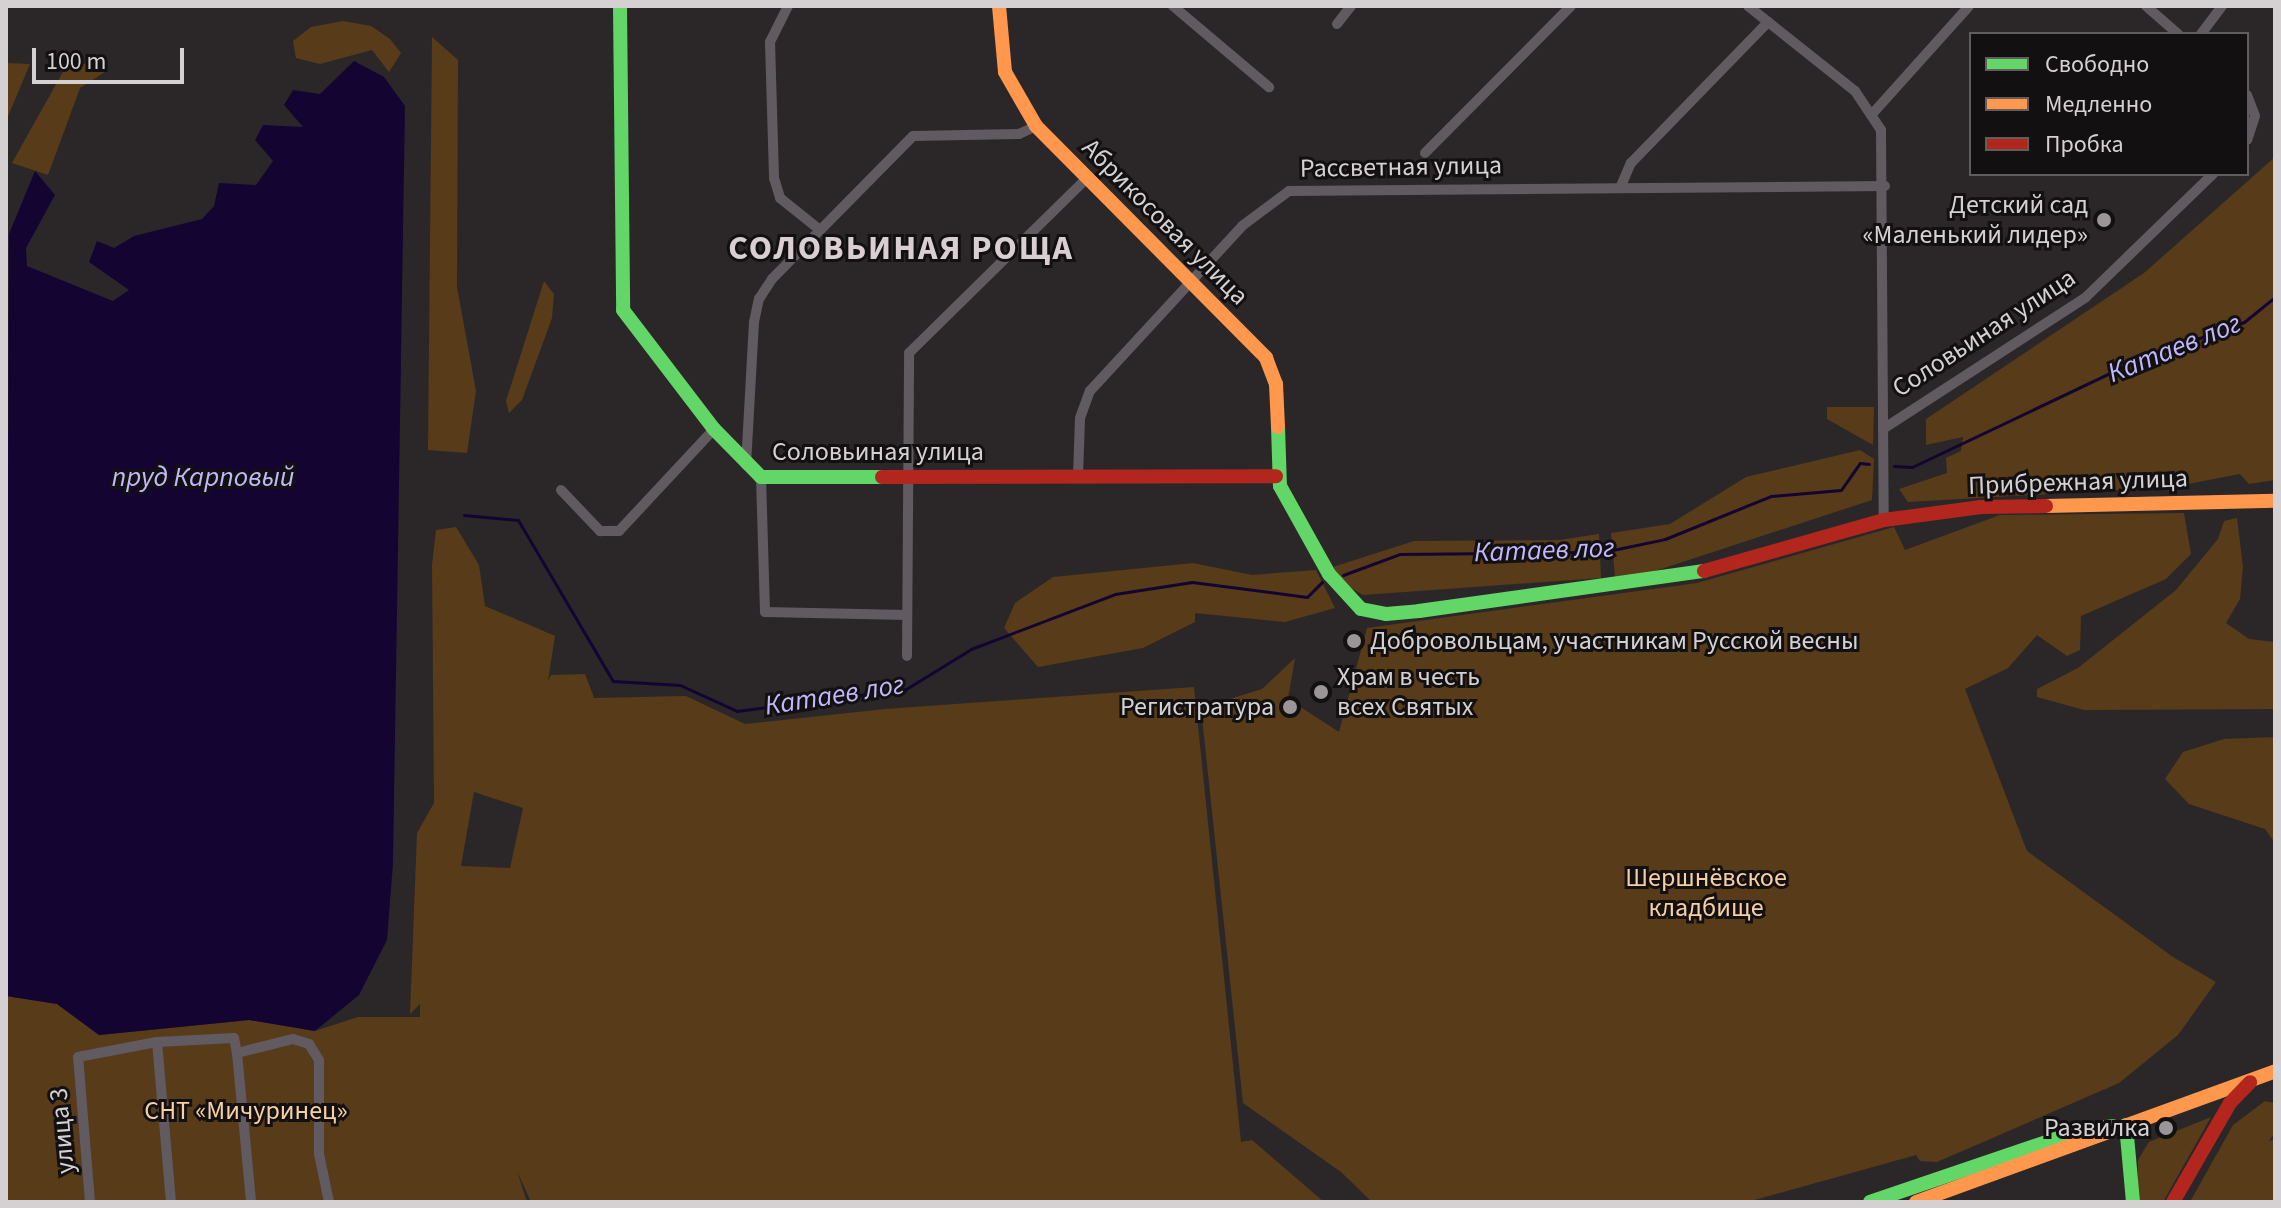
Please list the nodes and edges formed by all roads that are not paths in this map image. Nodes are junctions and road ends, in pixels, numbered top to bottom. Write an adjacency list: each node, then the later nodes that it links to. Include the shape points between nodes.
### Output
1 (620, 6): 27 (street, Соловьиная улица, via 623,310)
2 (788, 6): 25 (street, via 770,42 774,178 780,198)
3 (999, 6): 18 (street, Абрикосовая улица, via 1005,72)
4 (1173, 6): 15 (street)
5 (1351, 6): 12 (street)
6 (1571, 6): 20 (street)
7 (1748, 6): 11 (street)
8 (1969, 6): 17 (street)
9 (2146, 6): 13 (street)
10 (2222, 6): 14 (street)
11 (1768, 22): 17 (street); 23 (street, via 1631,163)
12 (1337, 24)
13 (2176, 32)
14 (2202, 32)
15 (1269, 87)
16 (2249, 100): 19 (street, via 2255,116)
17 (1874, 112): 24 (street, via 1884,144)
18 (1036, 126): 22 (street, Абрикосовая улица); 25 (street, via 1019,134 913,136)
19 (2249, 134)
20 (1425, 153)
21 (2211, 176): 28 (street, Соловьиная улица, via 2086,297)
22 (1087, 178): 26 (street, Абрикосовая улица); 30 (street, via 913,346 908,362)
23 (1621, 186): 24 (street, Рассветная улица); 26 (street, Рассветная улица, via 1289,191 1256,213)
24 (1885, 186): 28 (street)
25 (820, 230): 29 (street, via 759,299)
26 (1194, 282): 31 (street, Рассветная улица, via 1085,398); 32 (street, Абрикосовая улица, via 1273,371)
27 (714, 429): 29 (street, Соловьиная улица); 34 (street, via 613,533 600,531)
28 (1883, 429): 36 (street)
29 (746, 465): 33 (street, Соловьиная улица)
30 (906, 476): 31 (street, Соловьиная улица); 33 (street, Соловьиная улица); 37 (street)
31 (1078, 476): 32 (street, Соловьиная улица)
32 (1276, 476): 36 (street, Прибрежная улица, via 1340,589 1361,609 1386,614 1683,577)
33 (761, 477): 37 (street, via 765,612)
34 (561, 490)
35 (2275, 501): 36 (street, Прибрежная улица, via 1981,507)
36 (1884, 520)
37 (907, 615): 38 (street)
38 (907, 656)
39 (157, 1042): 40 (street, via 234,1038); 44 (street, улица 3, via 78,1057); 45 (street)
40 (237, 1053): 46 (street); 47 (street, via 293,1039 309,1044 319,1060 319,1154)
41 (2275, 1071): 42 (street)
42 (2253, 1079): 43 (street); 51 (street, via 2230,1103)
43 (2126, 1125): 48 (street, via 2082,1130); 49 (street); 50 (street)
44 (90, 1202)
45 (171, 1202)
46 (251, 1202)
47 (329, 1202)
48 (1870, 1202)
49 (1916, 1202)
50 (2133, 1202)
51 (2173, 1202)

